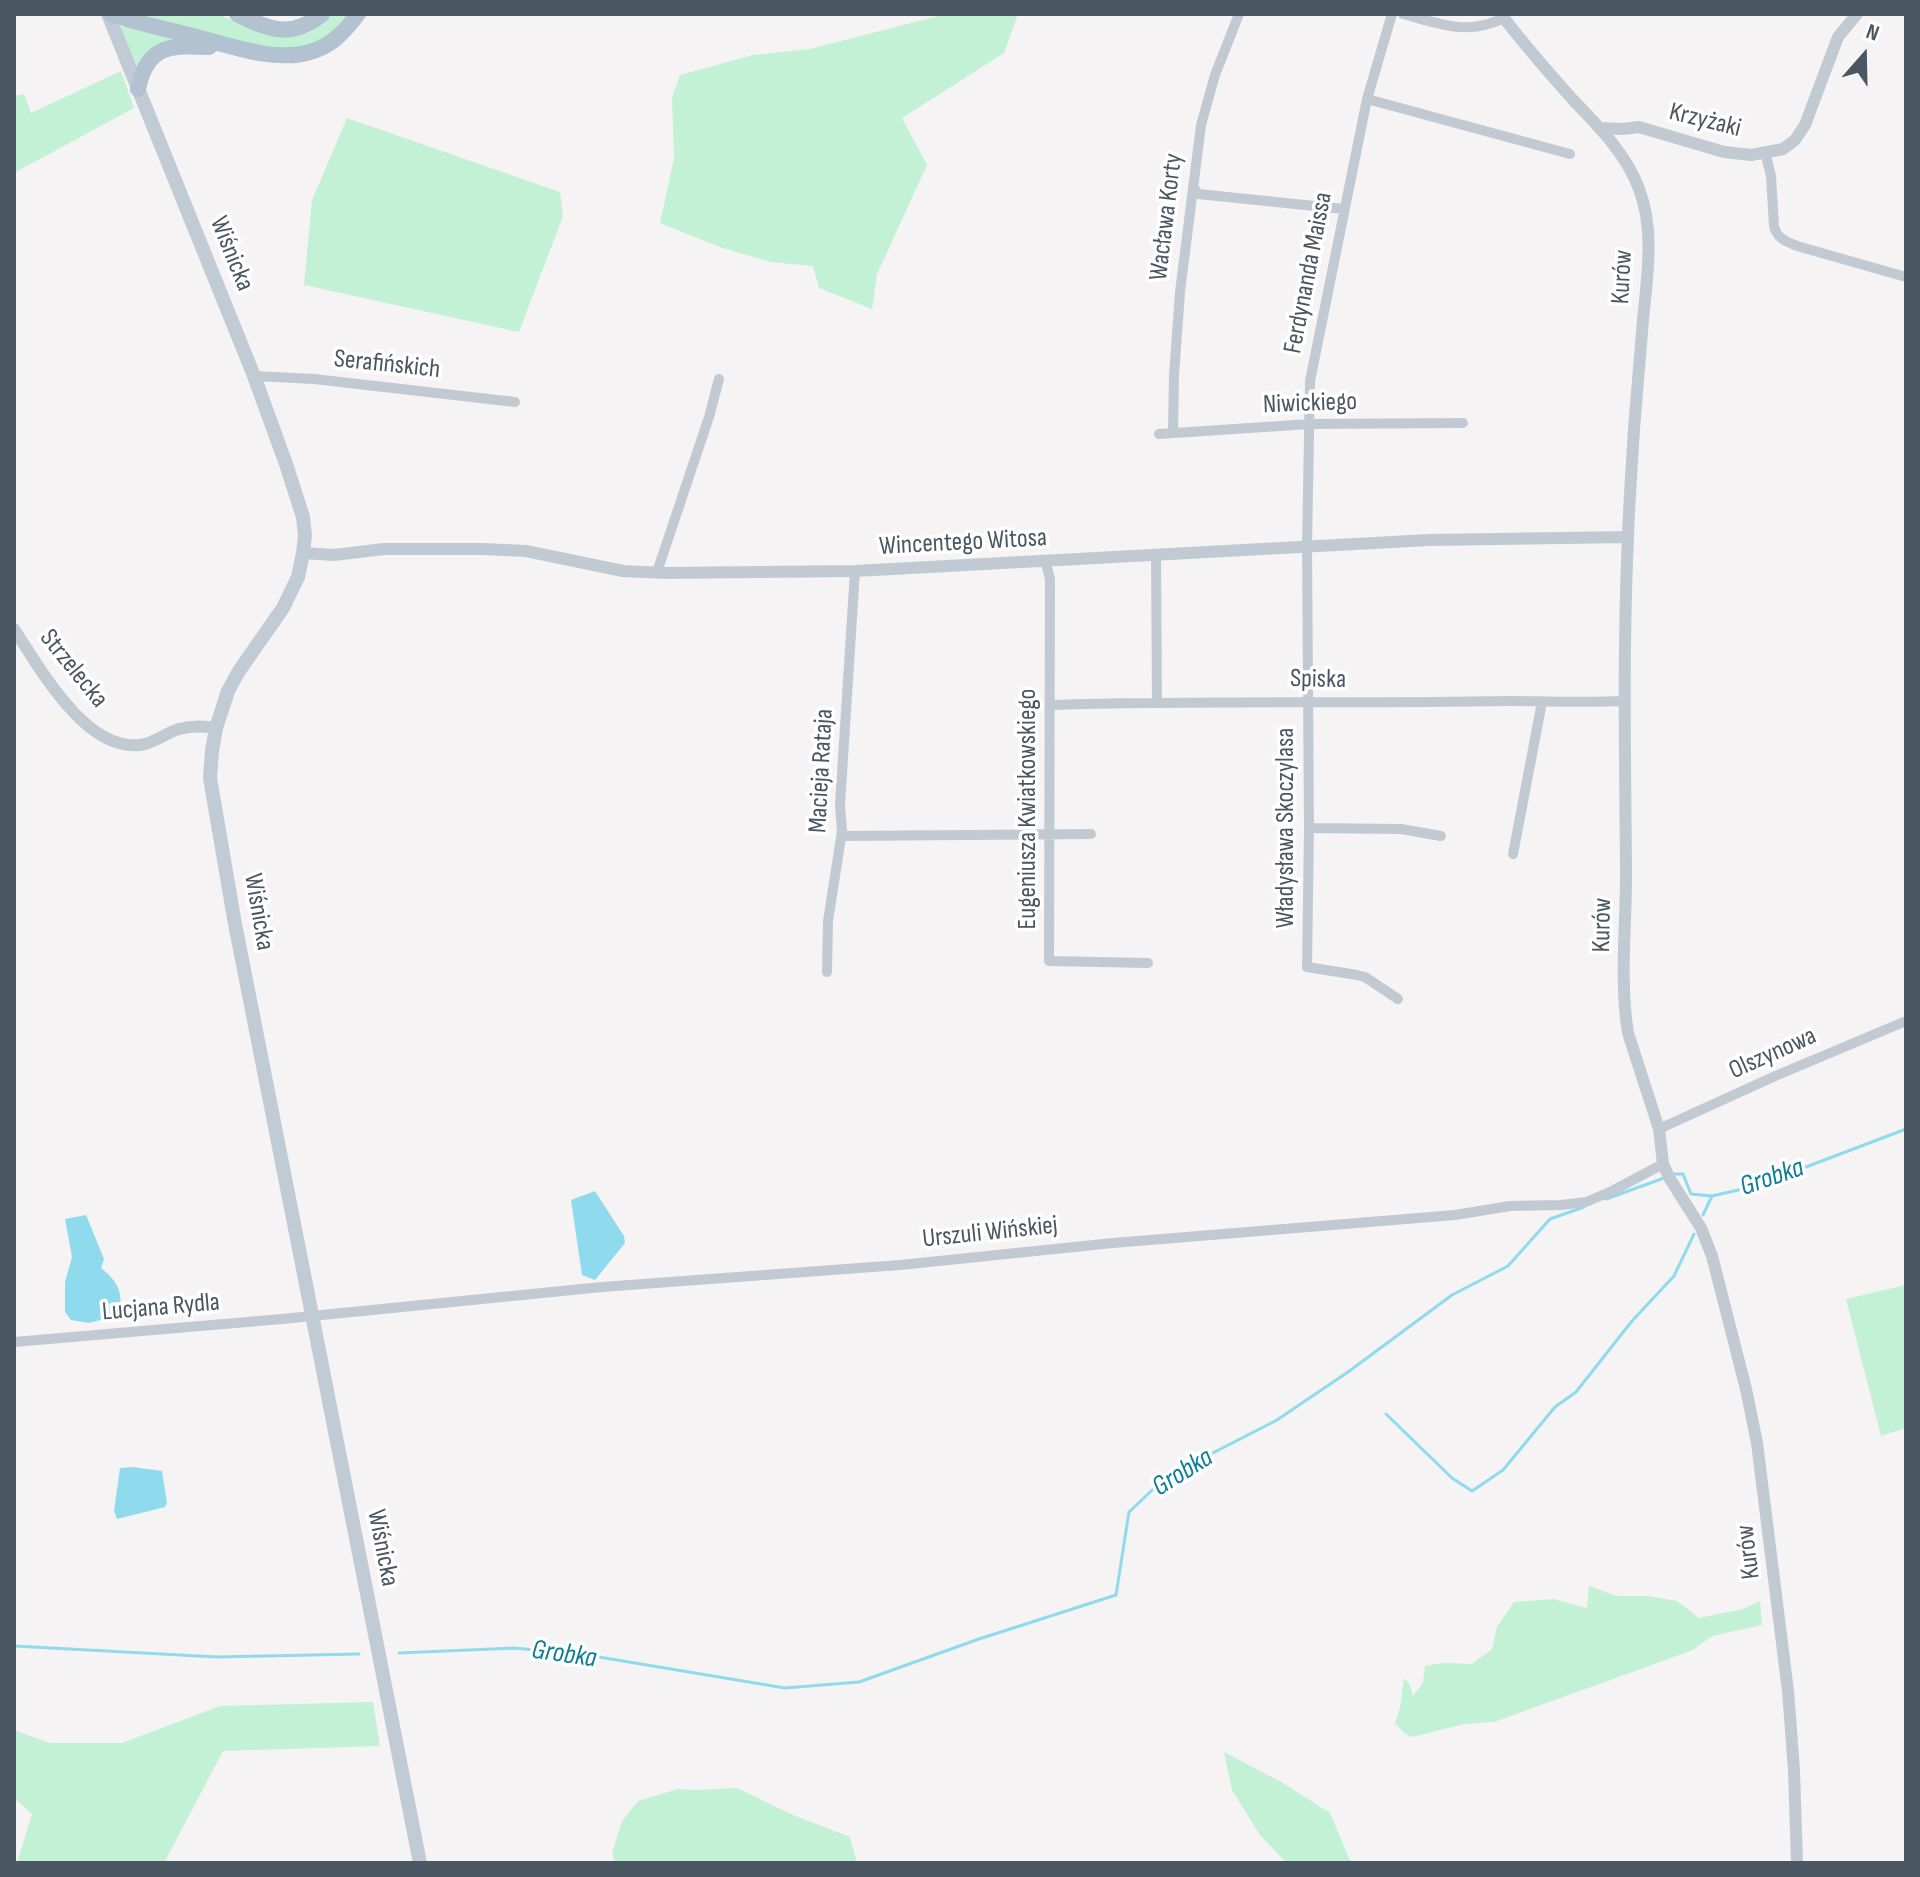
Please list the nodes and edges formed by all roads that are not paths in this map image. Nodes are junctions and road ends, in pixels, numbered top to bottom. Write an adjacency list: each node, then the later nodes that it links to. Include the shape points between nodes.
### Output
1 (110, 14): 10 (main road); 11 (main road, Wiśnicka)
2 (237, 14): 3 (main road, via 267,27 293,30)
3 (322, 14)
4 (358, 14): 10 (main road, via 337,38 312,52 282,56)
5 (1239, 14): 18 (street, Wacława Korty, via 1201,125)
6 (1392, 14): 12 (street, Ferdynanda Maissa)
7 (1403, 14): 9 (street, via 1464,29)
8 (1857, 14): 16 (street, Krzyżaki, via 1838,37 1795,140)
9 (1502, 16): 13 (street, Kurów)
10 (246, 50): 11 (main road, via 172,47 146,64)
11 (138, 89): 21 (main road, Wiśnicka)
12 (1367, 99): 17 (street); 19 (street, Ferdynanda Maissa)
13 (1599, 128): 14 (street, Krzyżaki); 15 (street, Kurów)
14 (1623, 129): 15 (street); 16 (street, Krzyżaki, via 1639,127 1724,152)
15 (1613, 146): 28 (street, Kurów, via 1638,186 1648,231)
16 (1765, 152): 20 (street, via 1774,226 1781,239)
17 (1570, 154)
18 (1194, 188): 19 (street, via 1198,194); 26 (street, Wacława Korty, via 1180,292)
19 (1344, 209): 25 (street, Ferdynanda Maissa, via 1310,381)
20 (1906, 277)
21 (254, 376): 23 (street, Serafińskich); 30 (main road, Wiśnicka, via 303,517)
22 (719, 379): 34 (street)
23 (515, 402)
24 (1463, 423): 25 (street, Niwickiego)
25 (1310, 424): 26 (street, Niwickiego); 29 (street, Ferdynanda Maissa)
26 (1173, 432): 27 (street, Niwickiego)
27 (1159, 434)
28 (1628, 537): 29 (street, Wincentego Witosa); 38 (street, Kurów)
29 (1307, 546): 31 (street, Wincentego Witosa); 37 (street, Władysława Skoczylasa)
30 (303, 553): 34 (street, Wincentego Witosa, via 497,549); 41 (main road, Wiśnicka, via 283,608 239,671)
31 (1156, 554): 32 (street, Wincentego Witosa); 36 (street)
32 (1045, 560): 33 (street, Wincentego Witosa); 40 (street, Eugeniusza Kwiatkowskiego, via 1050,579)
33 (855, 571): 34 (street, Wincentego Witosa); 45 (street, Macieja Rataja)
34 (657, 572)
35 (14, 629): 41 (street, Strzelecka, via 71,710 110,740 136,746 177,730)
36 (1157, 701): 37 (street, Spiska); 40 (street, Spiska)
37 (1308, 701): 39 (street, Spiska); 42 (street, Władysława Skoczylasa)
38 (1625, 701): 39 (street, Spiska); 52 (street, Kurów, via 1626,1016)
39 (1542, 702): 47 (street)
40 (1051, 705): 44 (street, Eugeniusza Kwiatkowskiego)
41 (216, 728): 54 (main road, Wiśnicka, via 210,778)
42 (1309, 828): 46 (street, via 1401,829); 50 (street, Władysława Skoczylasa, via 1307,967 1365,977)
43 (1091, 834): 44 (street)
44 (1049, 835): 45 (street); 48 (street, Eugeniusza Kwiatkowskiego, via 1049,961)
45 (842, 836): 49 (street, Macieja Rataja, via 828,921)
46 (1441, 836)
47 (1513, 854)
48 (1148, 963)
49 (827, 972)
50 (1398, 999)
51 (1906, 1021): 52 (street, Olszynowa)
52 (1659, 1129): 53 (street, Kurów)
53 (1666, 1171): 54 (street, Urszuli Wińskiej, via 1586,1202 1561,1205); 57 (street, Kurów, via 1712,1256 1757,1443 1788,1691)
54 (312, 1315): 55 (street, Lucjana Rydla); 56 (main road, Wiśnicka)
55 (14, 1342)
56 (420, 1863)
57 (1797, 1863)

